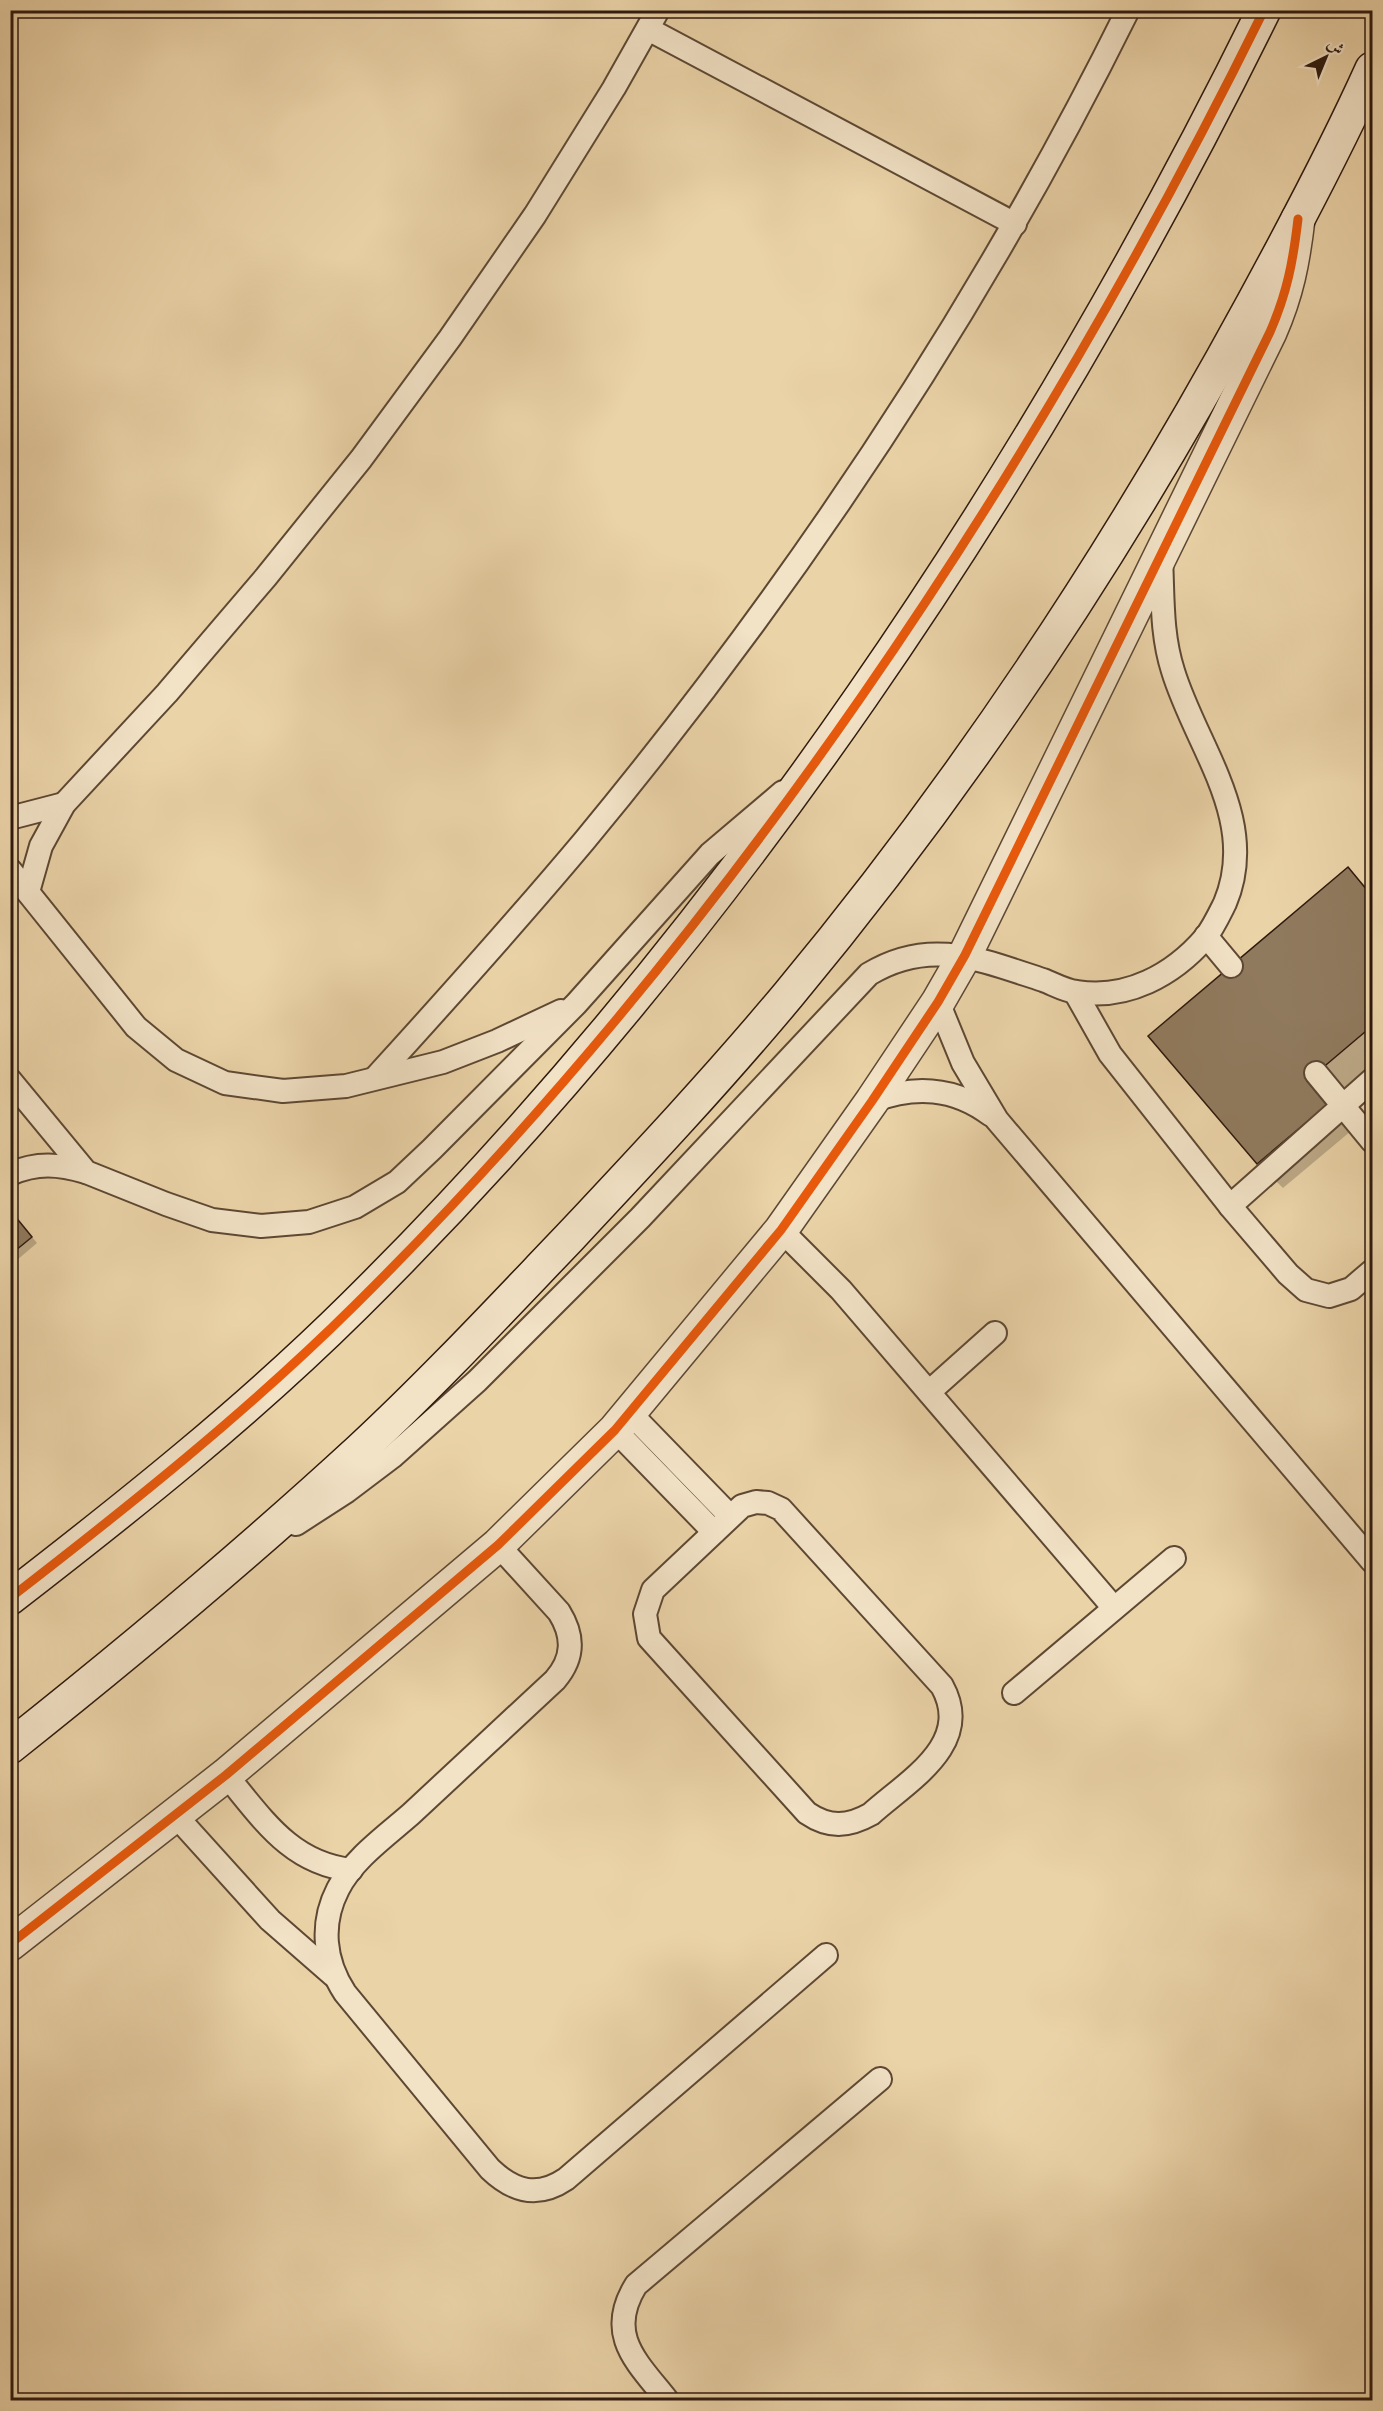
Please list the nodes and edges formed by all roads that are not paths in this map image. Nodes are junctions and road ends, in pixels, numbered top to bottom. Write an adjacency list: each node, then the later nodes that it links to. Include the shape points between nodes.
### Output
1 (1264, 10): 8 (street, via 1153,224 1075,360 993,495)
2 (1125, 12): 6 (lane)
3 (653, 20): 6 (lane); 9 (lane, via 535,215 361,459 167,693)
4 (1372, 69): 5 (street)
5 (1298, 219): 7 (street, via 1285,298); 38 (street, via 1173,447 1108,554 968,762 880,880 774,1012 599,1205 366,1444)
6 (1015, 224): 20 (lane, via 868,461 684,716 483,960)
7 (1161, 554): 13 (lane, via 1162,615 1173,670 1234,821 1236,846 1231,885); 14 (street)
8 (811, 771): 18 (lane, via 710,854); 41 (street, via 600,1039 451,1209 351,1310 247,1406)
9 (64, 804): 10 (lane); 12 (lane, via 41,846)
10 (10, 818)
11 (10, 870): 12 (lane)
12 (28, 892): 20 (lane, via 136,1027 176,1060 200,1073 225,1083 283,1091 346,1086)
13 (1206, 936): 15 (lane); 16 (lane, via 1162,976 1134,988 1104,995)
14 (965, 955): 16 (lane); 17 (street); 38 (lane, via 911,956 889,962 869,974 640,1218 477,1381 347,1491)
15 (1231, 966)
16 (1075, 992): 29 (lane, via 1110,1054)
17 (938, 1002): 23 (street); 25 (lane, via 963,1063)
18 (576, 1004): 20 (lane, via 443,1062); 27 (lane, via 397,1182 355,1207 309,1222 261,1227 212,1220)
19 (1316, 1073): 24 (lane)
20 (376, 1077)
21 (10, 1080): 27 (lane)
22 (1372, 1080): 24 (lane)
23 (872, 1101): 25 (lane, via 917,1089 940,1091 961,1097); 30 (street)
24 (1343, 1106): 26 (lane); 29 (lane)
25 (996, 1120): 40 (lane)
26 (1372, 1141)
27 (86, 1172): 28 (lane, via 61,1165 36,1165)
28 (10, 1174)
29 (1230, 1206): 31 (lane, via 1306,1290 1341,1294)
30 (781, 1230): 33 (lane, via 841,1290); 34 (street)
31 (1372, 1271)
32 (995, 1334): 33 (lane)
33 (929, 1392): 42 (lane)
34 (623, 1422): 35 (lane); 36 (lane); 37 (street)
35 (730, 1516): 36 (lane); 36 (lane, via 742,1506 756,1502 781,1509 948,1697 951,1722 944,1746 859,1821 831,1825 807,1813 649,1638 645,1614 653,1590)
36 (714, 1533)
37 (498, 1545): 45 (street); 47 (lane, via 545,1594 567,1625 571,1639 564,1669)
38 (246, 1553): 44 (street)
39 (1174, 1558): 42 (lane)
40 (1372, 1561)
41 (10, 1598)
42 (1114, 1608): 43 (lane)
43 (1014, 1693)
44 (10, 1747)
45 (226, 1775): 46 (street); 47 (lane, via 293,1850 321,1864)
46 (176, 1816): 48 (street); 50 (lane, via 270,1920)
47 (351, 1870): 50 (lane, via 338,1888 326,1931)
48 (10, 1944)
49 (826, 1955): 50 (lane, via 566,2180 540,2192 513,2187 490,2169)
50 (333, 1975)
51 (880, 2079): 52 (lane, via 636,2285 624,2308 626,2344)
52 (667, 2400)

